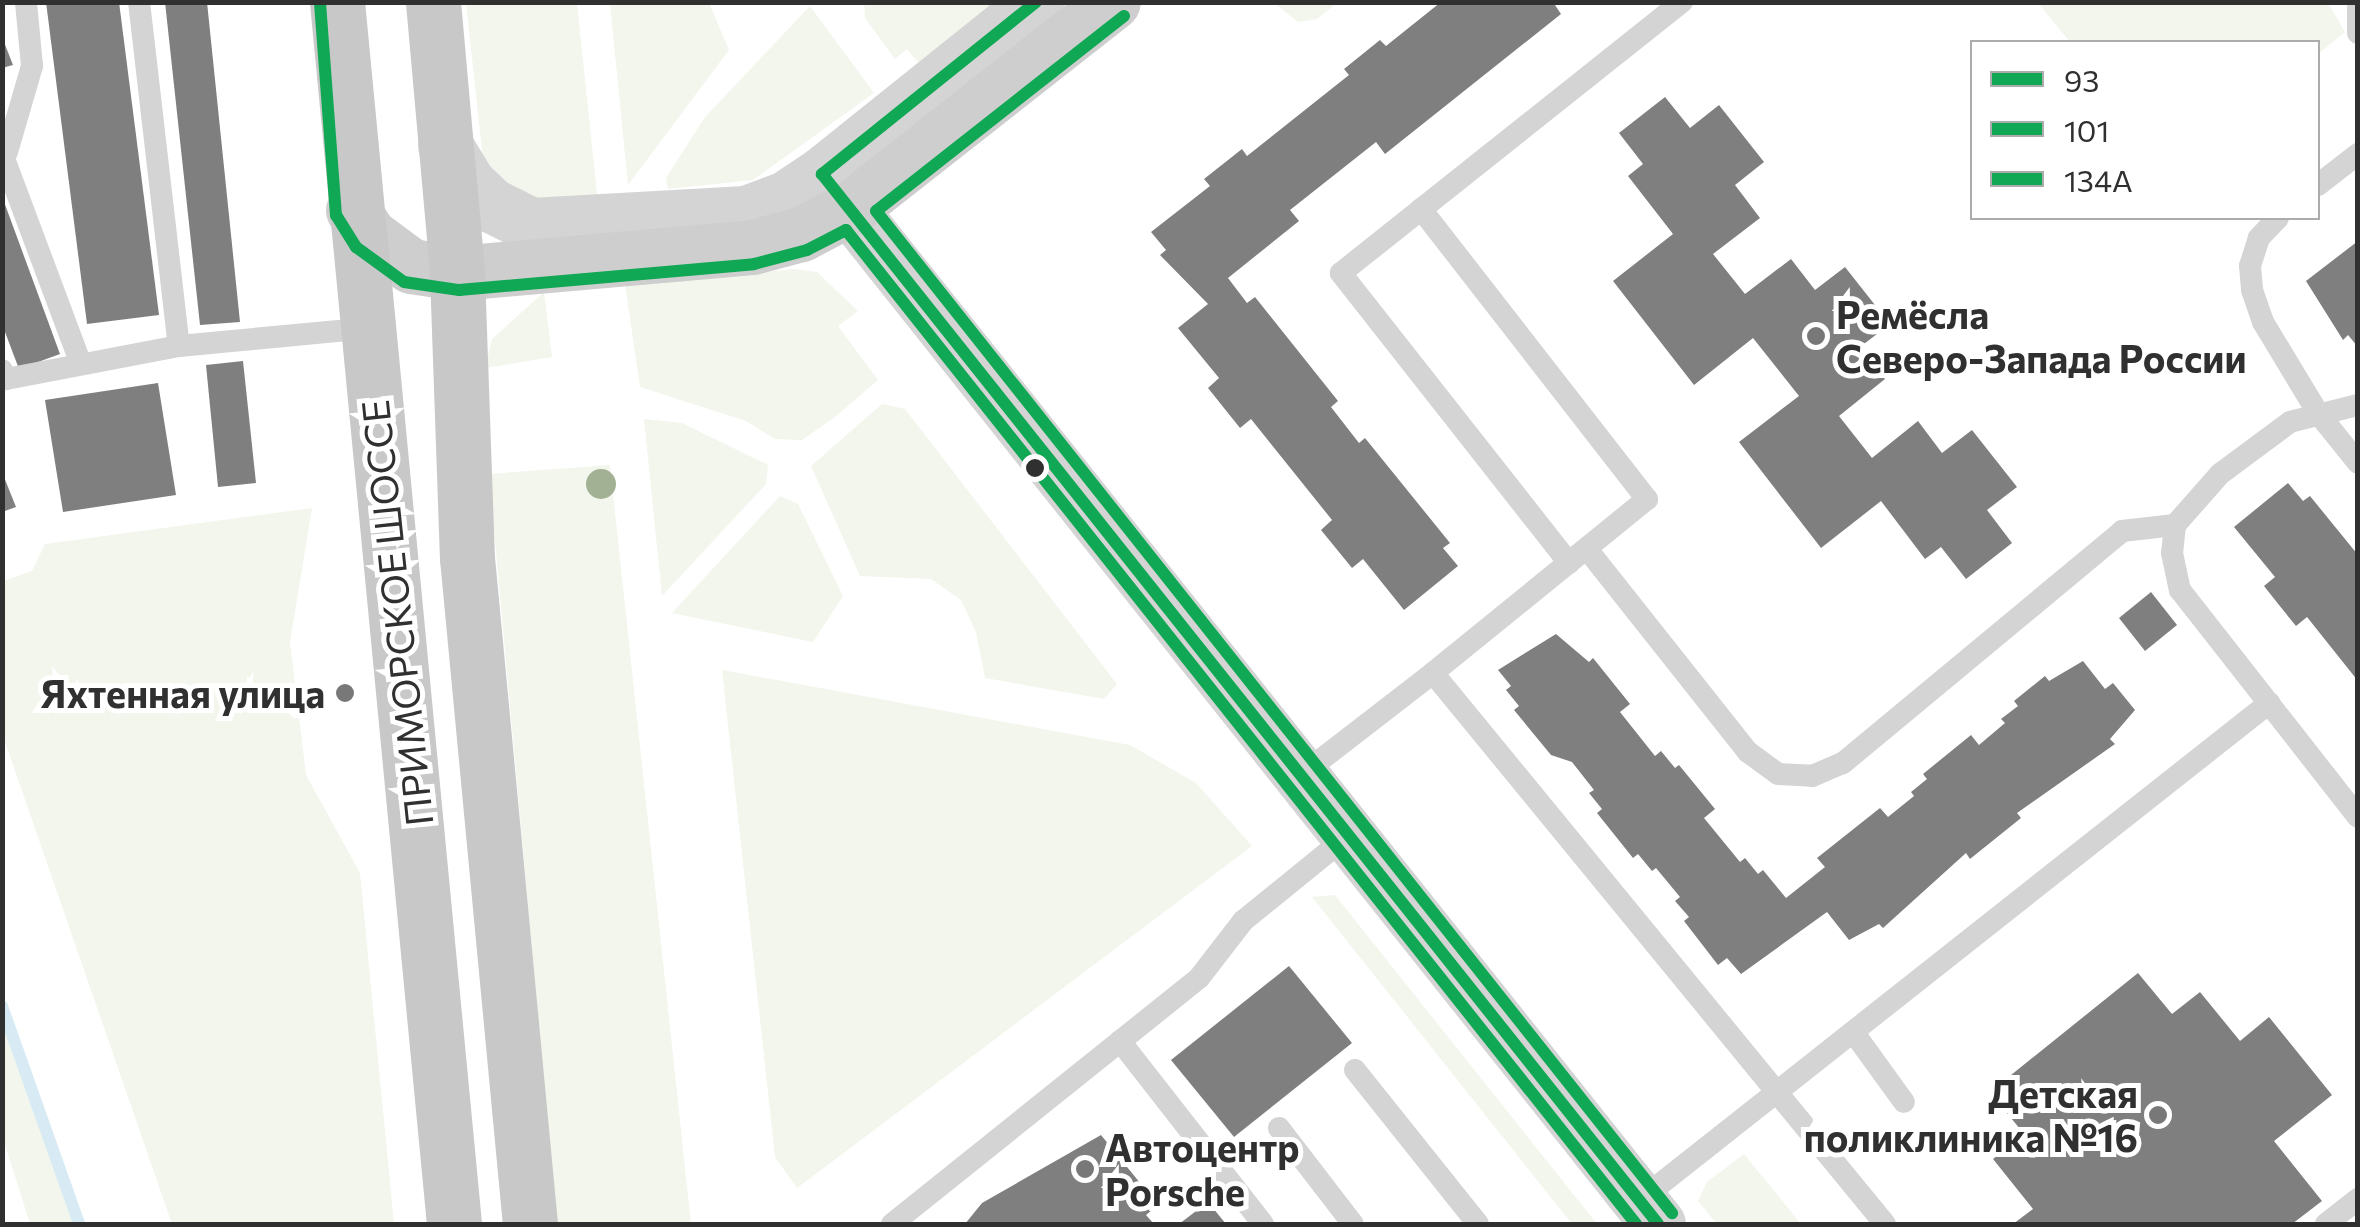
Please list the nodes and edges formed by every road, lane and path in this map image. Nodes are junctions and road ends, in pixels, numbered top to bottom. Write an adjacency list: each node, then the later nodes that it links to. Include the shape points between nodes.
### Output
1 (26, 2): 9 (lane, via 32,66)
2 (138, 2): 18 (lane)
3 (337, 2): 13 (main road, ПРИМОРСКОЕ ШОССЕ)
4 (433, 2): 8 (main road, ПРИМОРСКОЕ ШОССЕ)
5 (1038, 2): 12 (street)
6 (1113, 2): 12 (main road)
7 (1682, 2): 14 (lane)
8 (446, 145): 12 (street, via 491,206 531,225 746,213 786,198); 16 (main road, ПРИМОРСКОЕ ШОССЕ)
9 (4, 153): 19 (lane)
10 (2358, 154): 11 (lane)
11 (2320, 183)
12 (836, 191): 16 (main road, via 801,234 752,246); 28 (street)
13 (352, 210): 16 (main road, via 368,235 410,266); 17 (main road, ПРИМОРСКОЕ ШОССЕ)
14 (1421, 210): 25 (lane, via 1647,499); 25 (lane, via 1341,273)
15 (2276, 220): 22 (lane, via 2259,238 2250,266 2252,290 2263,322)
16 (457, 274): 40 (main road, ПРИМОРСКОЕ ШОССЕ, via 467,558)
17 (368, 328): 18 (lane); 39 (main road, ПРИМОРСКОЕ ШОССЕ)
18 (179, 346): 19 (lane)
19 (81, 364): 20 (lane, via 6,379)
20 (2, 370)
21 (2358, 405): 22 (lane)
22 (2318, 413): 23 (lane); 24 (lane, via 2290,422 2220,474)
23 (2358, 463)
24 (2175, 524): 25 (lane, via 2122,531 1843,764 1812,776 1778,774 1748,752); 27 (lane, via 2172,553 2180,590)
25 (1578, 556): 26 (lane)
26 (1433, 674): 28 (lane); 34 (lane)
27 (2269, 703): 29 (lane); 31 (lane)
28 (1301, 775): 30 (street)
29 (2358, 817)
30 (1349, 835): 32 (lane, via 1243,921 1198,978); 38 (street)
31 (1854, 1033): 34 (lane); 35 (lane)
32 (1120, 1041): 41 (lane); 42 (lane)
33 (1355, 1070): 44 (lane)
34 (1778, 1093): 38 (lane); 45 (lane)
35 (1904, 1102)
36 (1279, 1128): 43 (lane)
37 (2358, 1199): 46 (lane)
38 (1649, 1213)
39 (454, 1224)
40 (530, 1224)
41 (892, 1224)
42 (1263, 1224)
43 (1353, 1224)
44 (1478, 1224)
45 (1885, 1224)
46 (2326, 1224)

